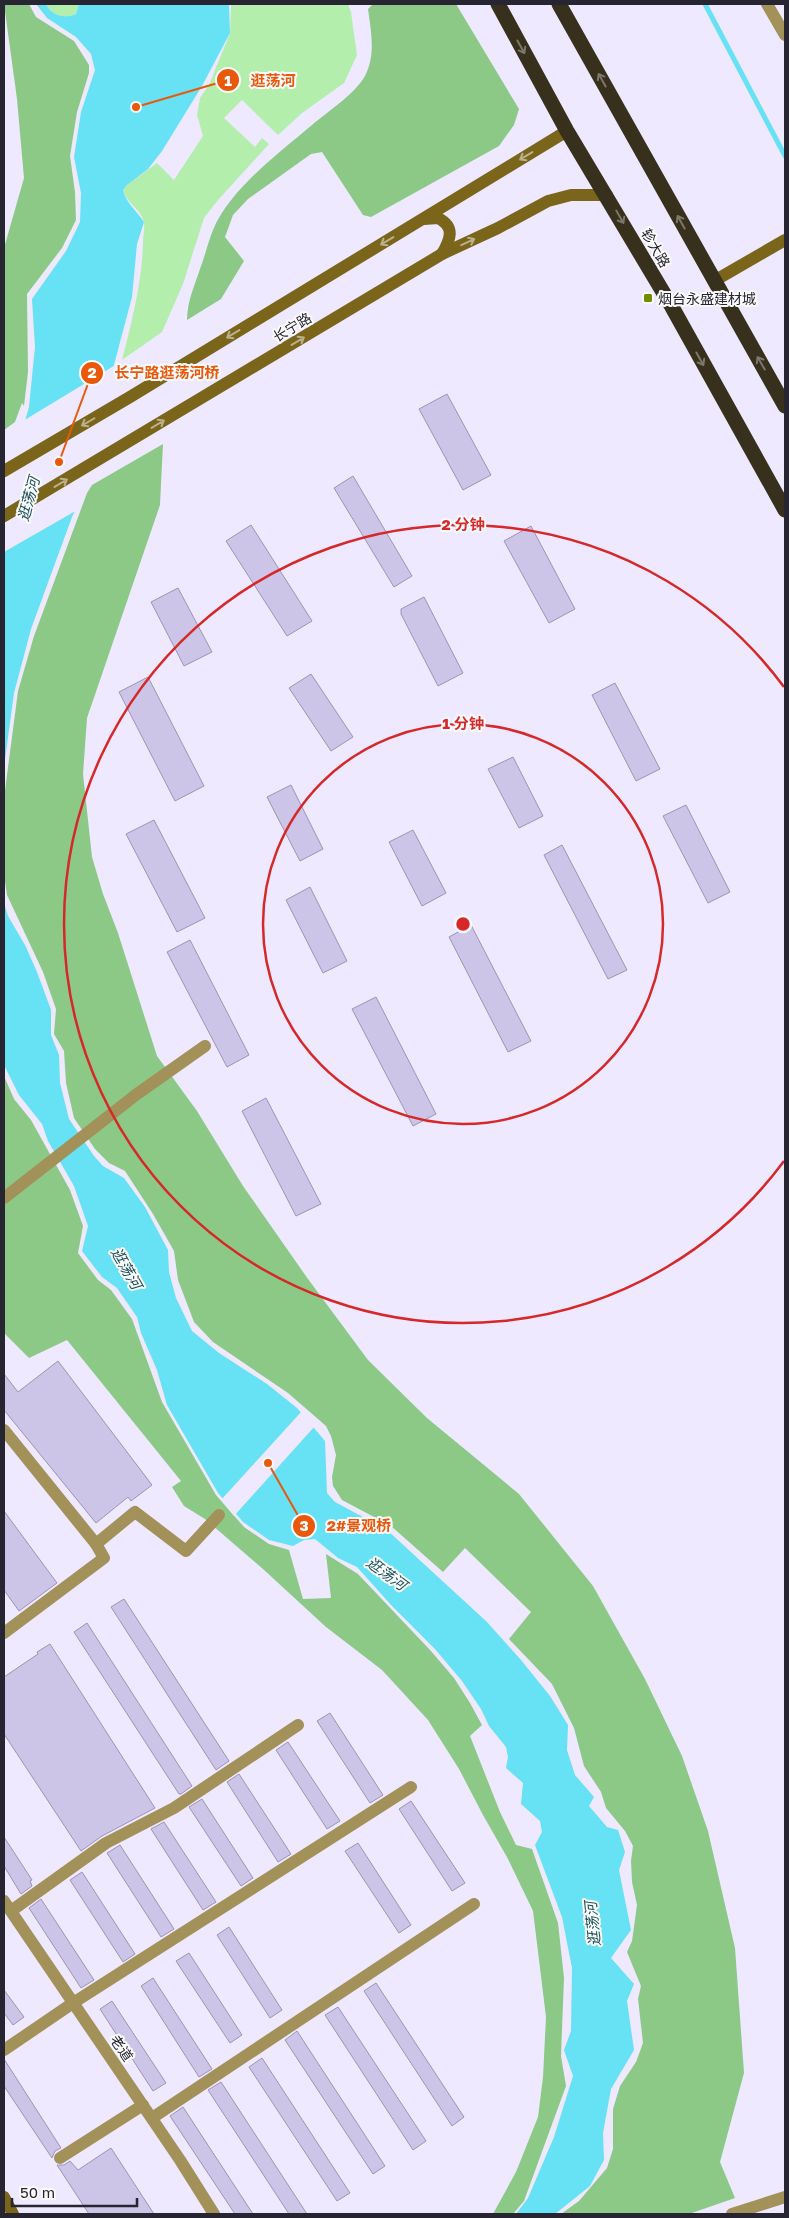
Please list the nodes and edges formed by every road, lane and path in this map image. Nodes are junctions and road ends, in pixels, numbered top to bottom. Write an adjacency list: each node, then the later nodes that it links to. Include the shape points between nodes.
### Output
1 (498, 4): 5 (highway, 轸大路, one-way to 5)
2 (559, 4): 10 (highway, one-way to 2)
3 (768, 4): 4 (street)
4 (785, 35)
5 (567, 130): 6 (highway, 轸大路); 7 (street, 长宁路, one-way to 7)
6 (607, 195): 9 (street, 长宁路, one-way to 6, via 548,201 571,195); 13 (highway, 轸大路, one-way to 13)
7 (420, 220): 9 (street, via 438,218 448,227 450,241); 12 (street, 长宁路, one-way to 12)
8 (785, 240): 10 (street)
9 (442, 254): 14 (street, 长宁路, one-way to 9)
10 (714, 281): 11 (highway, one-way to 10)
11 (785, 406)
12 (4, 471)
13 (785, 510)
14 (4, 516)
15 (204, 1046): 16 (street)
16 (4, 1198)
17 (4, 1430): 19 (street)
18 (219, 1515): 19 (street, via 186,1551 136,1512)
19 (96, 1544): 20 (street, via 104,1558)
20 (4, 1633)
21 (298, 1725): 24 (street, via 174,1808 106,1844)
22 (411, 1787): 25 (street)
23 (474, 1904): 28 (street)
24 (7, 1906): 25 (street, 老道)
25 (73, 2002): 26 (street); 27 (street, 老道)
26 (4, 2050)
27 (143, 2105): 28 (street, 老道); 29 (street)
28 (152, 2118): 33 (street, 老道)
29 (60, 2158)
30 (785, 2196): 34 (street)
31 (4, 2197): 32 (street)
32 (13, 2214)
33 (214, 2214)
34 (732, 2214)

